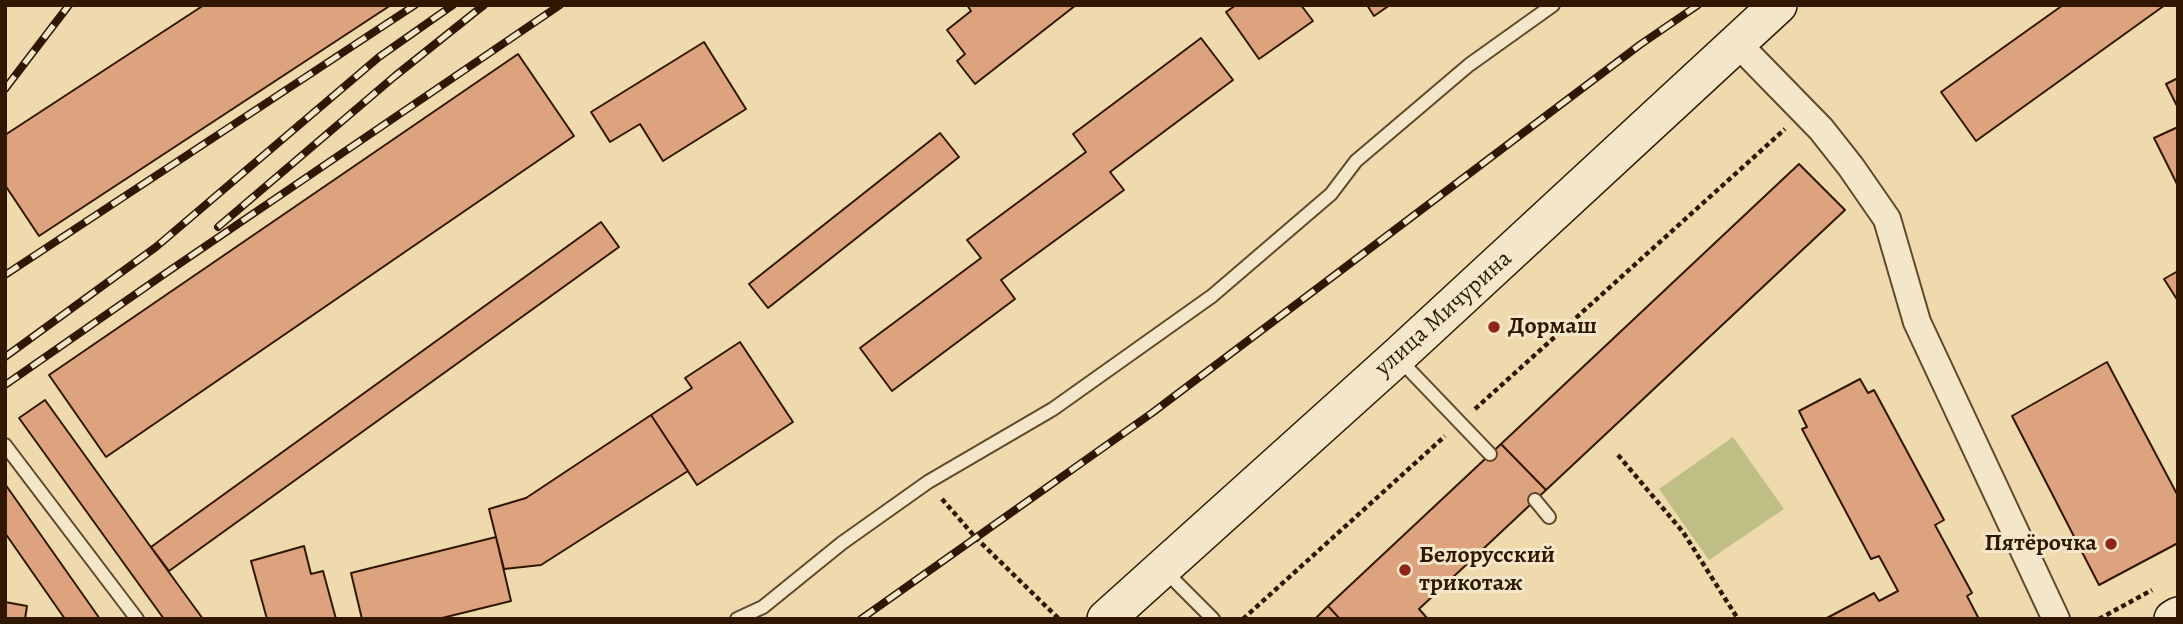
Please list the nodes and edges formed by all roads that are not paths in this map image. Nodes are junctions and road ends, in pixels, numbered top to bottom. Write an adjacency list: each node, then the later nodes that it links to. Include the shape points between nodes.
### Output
1 (1553, 5): 11 (lane, via 1469,65 1356,161 1331,194 1212,296 1053,409 928,482 763,607)
2 (1778, 5): 3 (main road, улица Мичурина)
3 (1737, 43): 4 (main road, улица Мичурина); 14 (street, via 1851,167 1887,219 1917,322)
4 (1397, 357): 6 (lane); 9 (main road, улица Мичурина)
5 (5, 445): 10 (lane)
6 (1490, 454)
7 (1535, 500): 8 (lane)
8 (1549, 517)
9 (1163, 568): 12 (main road, улица Мичурина); 13 (lane)
10 (137, 619)
11 (737, 619)
12 (1107, 619)
13 (1213, 619)
14 (2056, 619)

